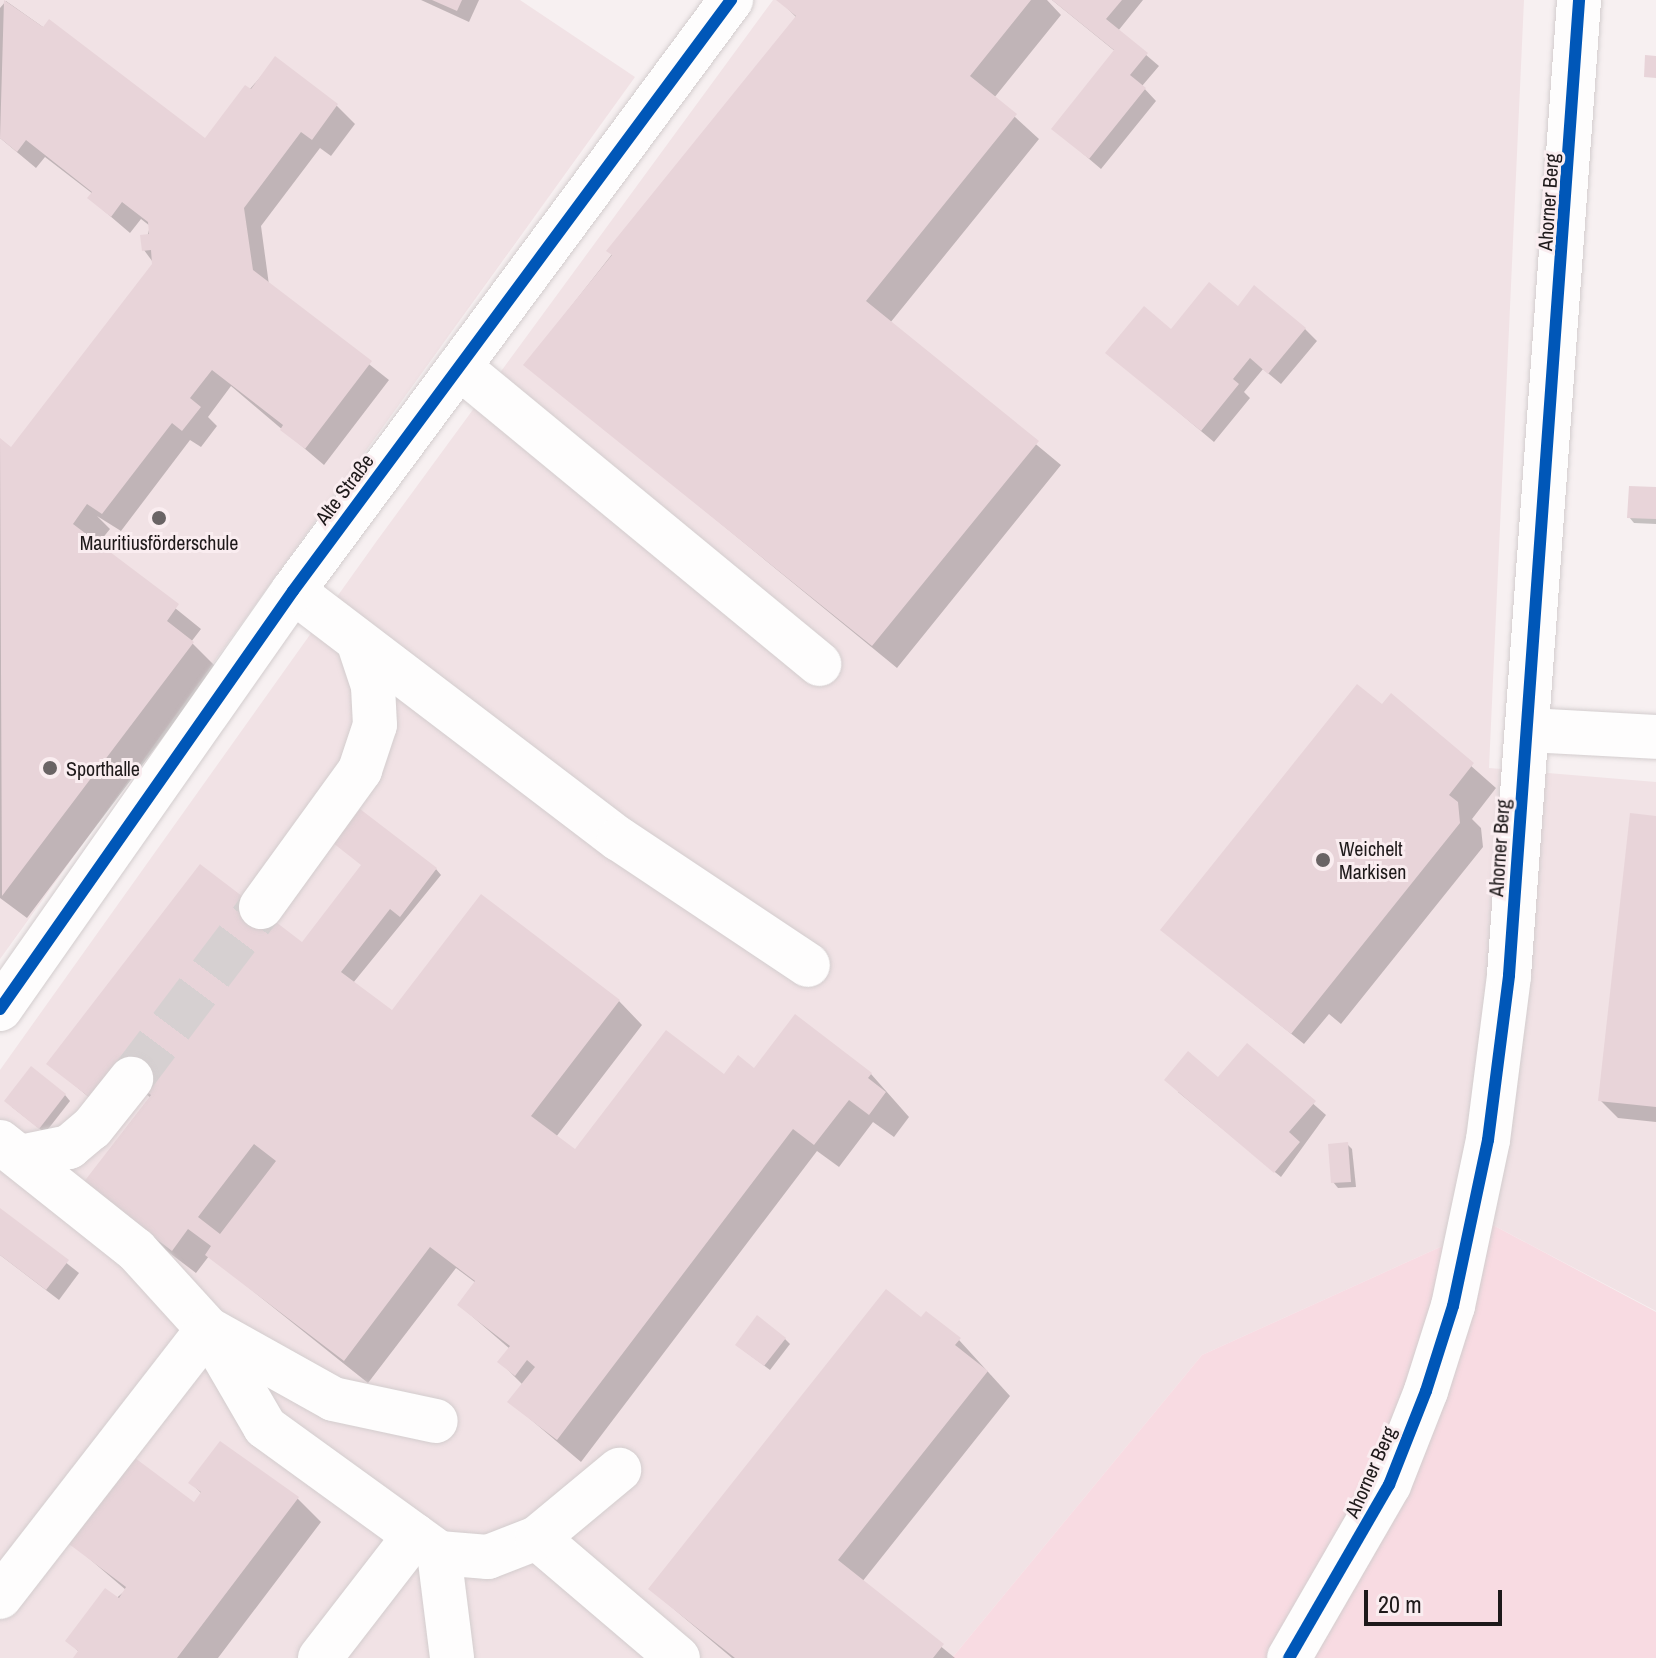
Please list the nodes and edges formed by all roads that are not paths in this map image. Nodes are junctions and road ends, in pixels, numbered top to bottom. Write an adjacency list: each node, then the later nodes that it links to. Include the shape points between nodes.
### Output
1 (731, 0): 3 (street, Alte Straße)
2 (1579, 0): 7 (street, Ahorner Berg)
3 (459, 367): 4 (street, Alte Straße); 6 (street)
4 (293, 591): 5 (street); 11 (street, Alte Straße)
5 (358, 641): 9 (street, via 373,686 375,725 360,770); 10 (street, via 619,839)
6 (819, 664)
7 (1528, 730): 8 (street); 23 (street, Ahorner Berg, via 1509,975 1488,1140 1453,1306 1389,1485)
8 (1656, 737)
9 (261, 907)
10 (808, 965)
11 (0, 1009)
12 (131, 1079): 13 (street, via 92,1128 69,1147)
13 (10, 1150): 14 (street, via 136,1250)
14 (208, 1329): 15 (street, via 333,1399); 18 (street, via 265,1427); 19 (street)
15 (436, 1421)
16 (619, 1470): 17 (street)
17 (537, 1538): 18 (street, via 488,1557); 22 (street)
18 (427, 1544): 20 (street); 21 (street)
19 (0, 1597)
20 (321, 1658)
21 (452, 1658)
22 (678, 1658)
23 (1289, 1658)

